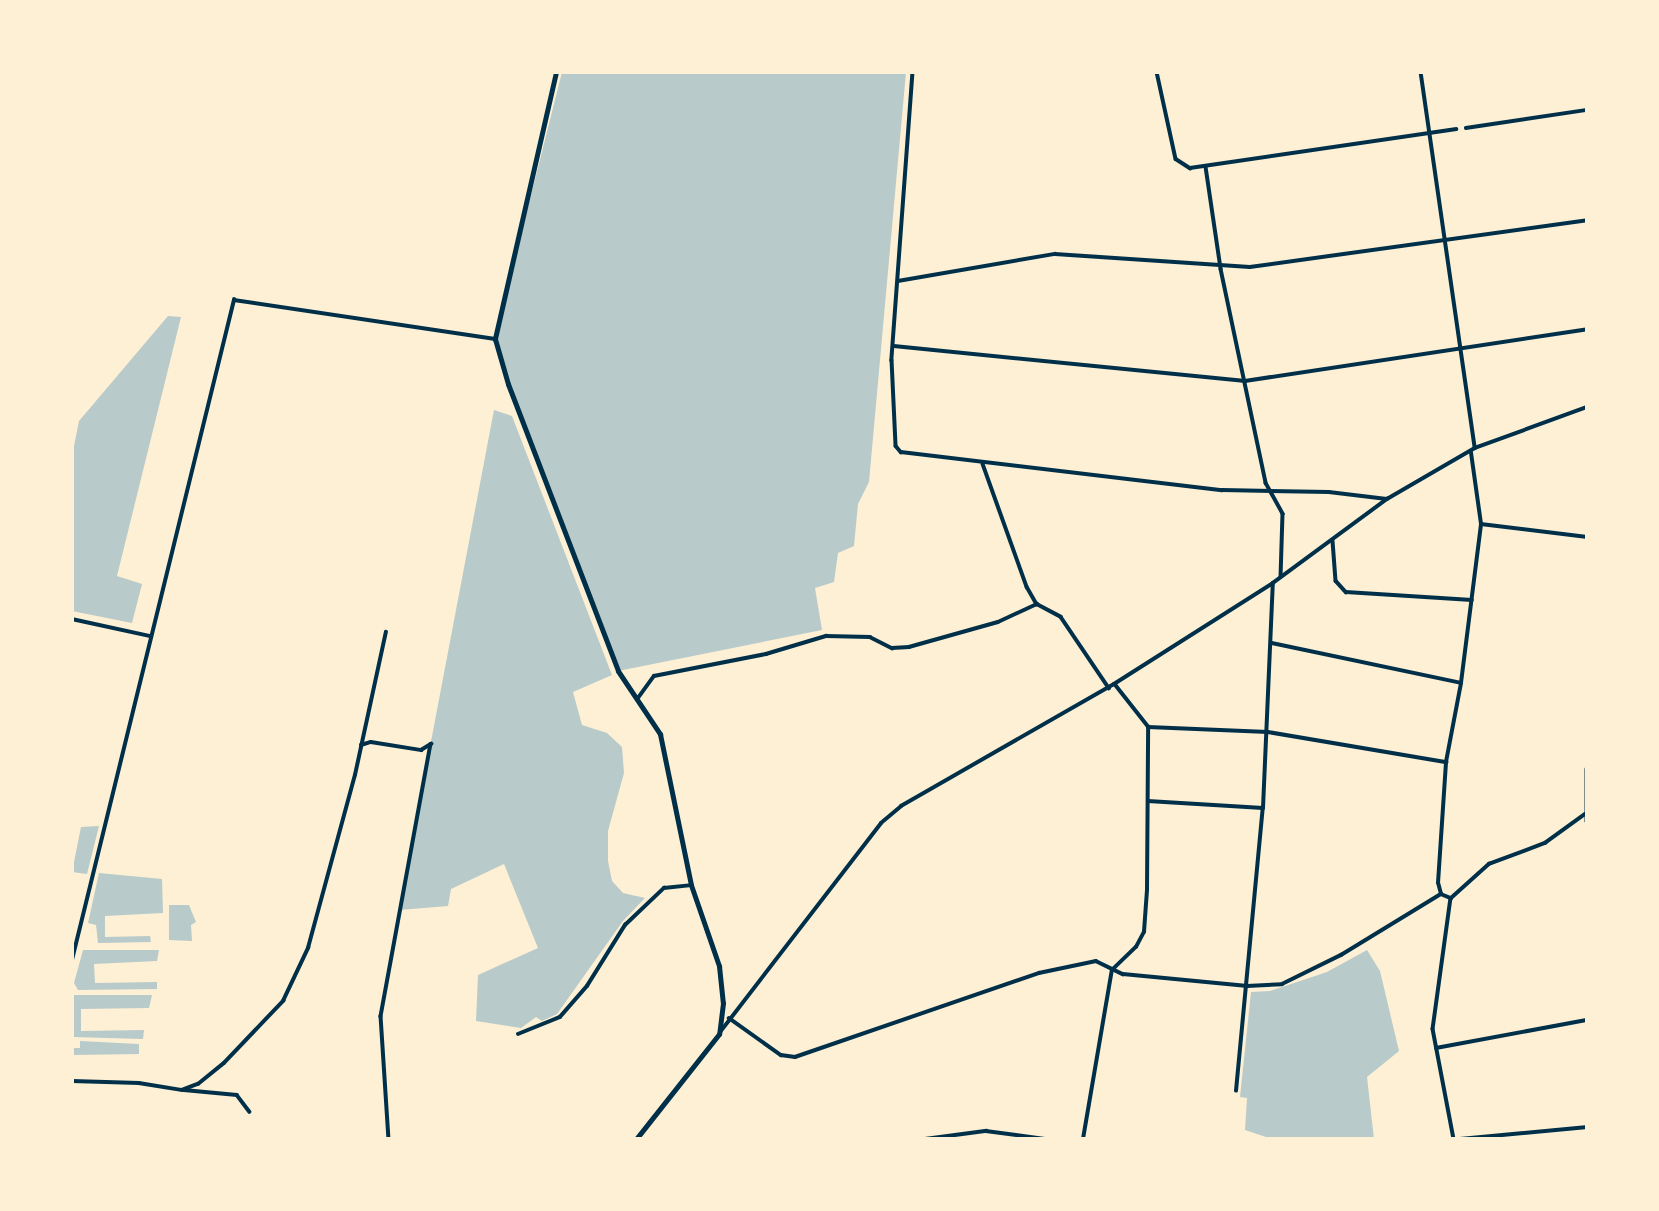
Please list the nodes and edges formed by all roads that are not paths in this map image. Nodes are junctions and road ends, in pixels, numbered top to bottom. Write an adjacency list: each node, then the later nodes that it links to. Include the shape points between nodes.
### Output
1 (556, 72): 15 (street)
2 (914, 72): 13 (street)
3 (1157, 72): 9 (street, via 1176,159 1190,168)
4 (1421, 72): 8 (street)
5 (1587, 110): 6 (street)
6 (1466, 128)
7 (1456, 129): 8 (street)
8 (1432, 132): 9 (street); 11 (street)
9 (1206, 167): 12 (street)
10 (1587, 220): 11 (street)
11 (1446, 241): 12 (street); 17 (street)
12 (1221, 269): 13 (street, via 1055,254); 18 (street)
13 (898, 281): 16 (street)
14 (1587, 328): 17 (street, via 1498,341)
15 (495, 339): 33 (street, via 234,300); 38 (street, via 613,659)
16 (894, 346): 18 (street); 21 (street, via 896,446 901,452)
17 (1460, 352): 18 (street); 20 (street)
18 (1245, 381): 22 (street, via 1266,482)
19 (1587, 407): 20 (street)
20 (1473, 450): 23 (street); 24 (street)
21 (983, 464): 22 (street, via 1222,490); 30 (street, via 1023,578)
22 (1273, 491): 23 (street); 27 (street, via 1285,532)
23 (1387, 499): 26 (street)
24 (1481, 524): 25 (street); 29 (street)
25 (1587, 537)
26 (1333, 541): 27 (street); 29 (street, via 1336,581 1346,592)
27 (1281, 576): 28 (street)
28 (1273, 583): 34 (street); 36 (street)
29 (1472, 600): 35 (street)
30 (1037, 604): 37 (street, via 1061,617); 38 (street, via 986,626 909,647 892,648 870,637 826,636 766,654 654,676)
31 (72, 619): 33 (street)
32 (386, 632): 41 (street)
33 (150, 636): 51 (street)
34 (1272, 643): 35 (street); 40 (street)
35 (1461, 683): 42 (street)
36 (1114, 684): 37 (street); 39 (street)
37 (1109, 688): 54 (street, via 901,806 881,823)
38 (639, 698): 48 (street, via 660,734)
39 (1148, 727): 40 (street); 44 (street)
40 (1268, 732): 42 (street); 45 (street)
41 (361, 745): 60 (street, via 305,960 283,1001 224,1063 198,1084); 64 (street, via 371,742 421,750 431,744 381,1016)
42 (1446, 762): 49 (street)
43 (1587, 769): 46 (street)
44 (1148, 801): 45 (street); 52 (street, via 1143,932 1136,947)
45 (1263, 808): 53 (street)
46 (1585, 814): 47 (street); 50 (street, via 1545,843 1489,864)
47 (1587, 821)
48 (691, 885): 56 (street, via 664,888 625,925 587,986 560,1017); 57 (street, via 719,966 723,1003)
49 (1441, 894): 50 (street); 53 (street, via 1282,984)
50 (1451, 898): 58 (street, via 1433,1029)
51 (72, 960)
52 (1112, 970): 53 (street); 54 (street, via 1096,961 1039,973 795,1056 774,1051); 68 (street)
53 (1247, 986): 61 (street)
54 (729, 1018): 57 (street)
55 (1587, 1020): 58 (street)
56 (518, 1034)
57 (719, 1034): 65 (street)
58 (1436, 1048): 69 (street)
59 (72, 1082): 60 (street, via 139,1083)
60 (182, 1090): 62 (street, via 237,1095)
61 (1236, 1091)
62 (250, 1112)
63 (1587, 1127): 70 (street)
64 (389, 1139)
65 (635, 1139)
66 (925, 1139): 67 (street, via 986,1131)
67 (1046, 1139)
68 (1083, 1139)
69 (1454, 1139)
70 (1460, 1139)

